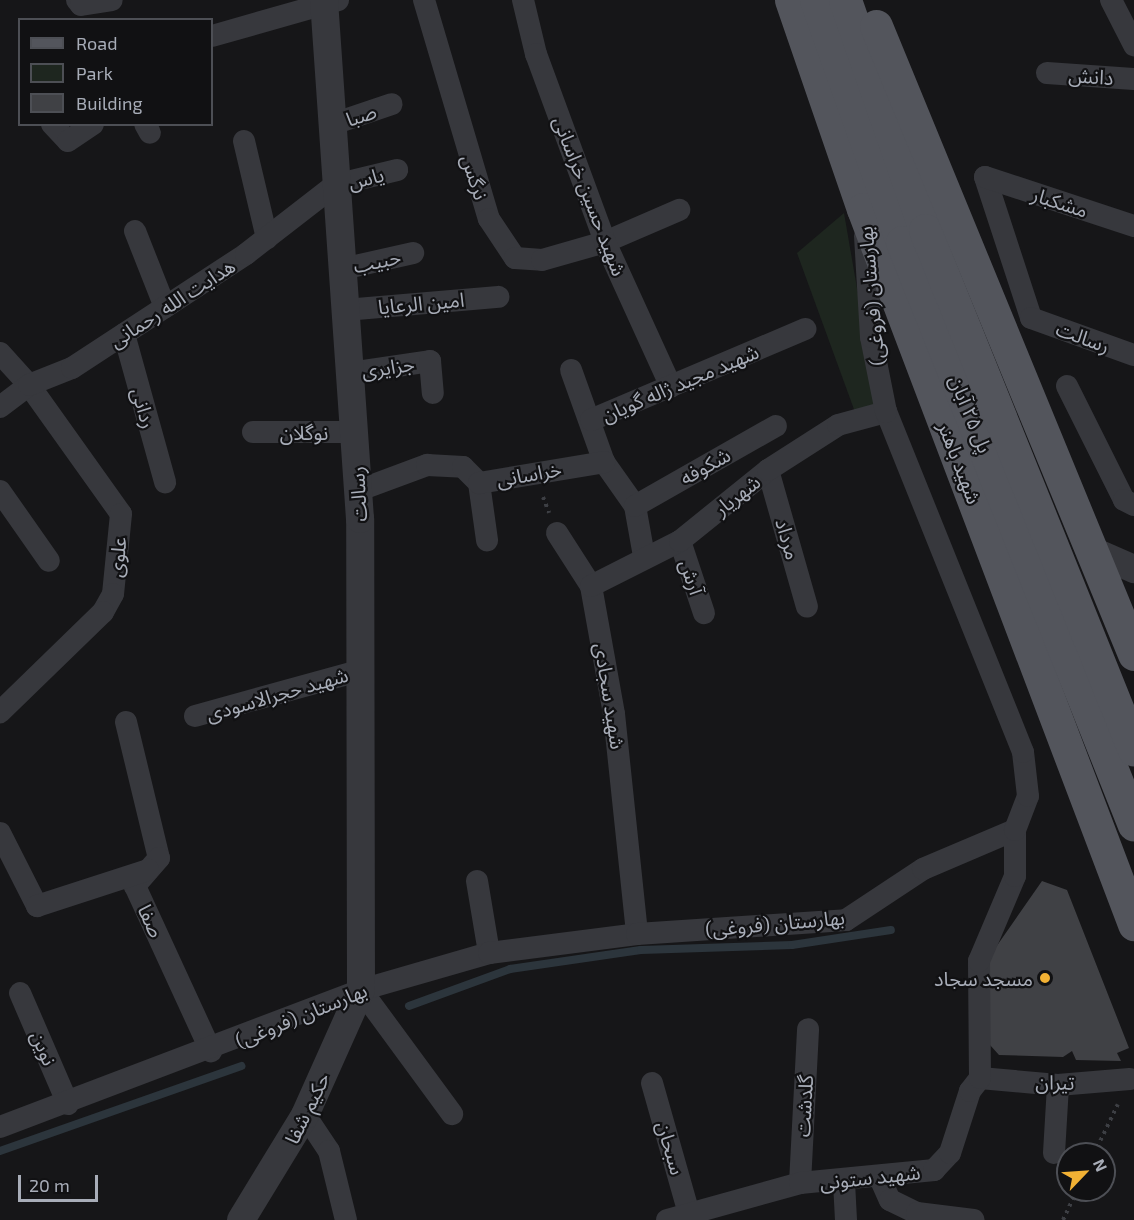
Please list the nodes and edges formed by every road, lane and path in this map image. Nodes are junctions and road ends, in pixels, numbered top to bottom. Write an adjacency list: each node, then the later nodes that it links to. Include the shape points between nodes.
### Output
1 (112, 0): 10 (street)
2 (329, 0): 11 (street); 16 (street, رسالت)
3 (424, 0): 27 (street, نرگس, via 489,219 515,258 542,260)
4 (523, 0): 27 (street, شهید حسین خراسانی, via 536,54)
5 (791, 0): 22 (main road, شهید باهنر)
6 (816, 0): 75 (main road, پل ۲۵ آبان, via 902,242)
7 (845, 0): 74 (main road, پل ۲۵ آبان, via 925,230)
8 (866, 0): 62 (main road)
9 (1111, 0): 12 (street)
10 (82, 8)
11 (213, 36)
12 (1134, 45)
13 (1047, 73): 14 (street, دانش)
14 (1133, 76)
15 (392, 104): 16 (street, صبا)
16 (330, 125): 21 (street, رسالت)
17 (54, 126): 18 (street, via 68,141)
18 (90, 126)
19 (244, 141): 26 (street)
20 (397, 170): 21 (street, یاس)
21 (335, 185): 26 (street, هدایت الله رحمانی); 29 (street, رسالت)
22 (863, 209): 45 (street, بهارستان (فروغی), via 871,337); 80 (main road, شهید باهنر)
23 (679, 210): 27 (street)
24 (1134, 226): 33 (street, مشکبار, via 986,177)
25 (135, 231): 31 (street)
26 (267, 238): 31 (street, هدایت الله رحمانی)
27 (605, 242): 42 (street, شهید حسین خراسانی)
28 (412, 253): 29 (street, حبیب)
29 (342, 269): 32 (street, رسالت)
30 (498, 297): 32 (street, امین الرعایا)
31 (165, 307): 35 (street, هدایت الله رحمانی)
32 (345, 310): 39 (street, رسالت)
33 (1031, 318): 37 (street, رسالت)
34 (805, 329): 42 (street, شهید مجید ژاله گویان)
35 (124, 334): 40 (street, هدایت الله رحمانی, via 72,368); 53 (street, ردانی)
36 (0, 353): 40 (street, علوی)
37 (1134, 355)
38 (571, 370): 46 (street)
39 (350, 373): 43 (street, جزایری, via 430,361); 49 (street, رسالت)
40 (29, 385): 44 (street, هدایت الله رحمانی); 71 (street, علوی, via 121,514 113,594 103,612)
41 (1067, 386): 58 (street, via 1124,500)
42 (671, 387): 46 (street, شهید مجید ژاله گویان)
43 (433, 393)
44 (0, 406)
45 (886, 412): 51 (street, شهریار, via 838,425); 76 (street, بهارستان (فروغی), via 1023,752 1028,796)
46 (591, 420): 50 (street, شهید مجید ژاله گویان)
47 (776, 426): 57 (street, شکوفه)
48 (253, 432): 49 (street, نوگلان)
49 (355, 432): 55 (street, رسالت)
50 (604, 462): 52 (street, خراسانی); 57 (street, شهید مجید ژاله گویان)
51 (768, 470): 61 (street, شهریار); 67 (street, مرداد)
52 (533, 472): 54 (street, خراسانی); 59 (path)
53 (165, 482)
54 (479, 483): 55 (street, خراسانی, via 463,467 427,465); 60 (street)
55 (357, 490): 70 (street, رسالت)
56 (0, 491): 64 (street)
57 (635, 506): 63 (street, شهید مجید ژاله گویان)
58 (1134, 506)
59 (557, 533): 66 (street, شهید سجادی)
60 (487, 540)
61 (680, 541): 63 (street, شهریار); 68 (street, آرش)
62 (1093, 551): 65 (street); 69 (main road)
63 (644, 556): 66 (street, شهریار)
64 (49, 561)
65 (1134, 569)
66 (591, 586): 81 (street, شهید سجادی, via 617,736)
67 (807, 607)
68 (704, 613)
69 (1134, 654)
70 (358, 671): 72 (street, شهید حجرالاسودی); 83 (street, رسالت)
71 (0, 712)
72 (195, 716)
73 (126, 722): 78 (street, صفا, via 159,858)
74 (1134, 750)
75 (1134, 825)
76 (1015, 830): 81 (street, بهارستان (فروغی), via 923,869 846,920); 87 (street, شهید ستونی, via 1009,898 979,961)
77 (0, 833): 78 (street, via 37,906)
78 (149, 870): 86 (street, صفا, via 135,886)
79 (477, 881): 82 (street)
80 (1134, 924)
81 (637, 934): 82 (street, بهارستان (فروغی))
82 (489, 953): 83 (street, بهارستان (فروغی))
83 (361, 990): 86 (street, بهارستان (فروغی)); 92 (street); 93 (street, حکیم شفا)
84 (20, 993): 91 (street, نوین)
85 (808, 1029): 99 (street, گلدشت)
86 (211, 1051): 91 (street, بهارستان (فروغی))
87 (980, 1078): 90 (street, تیران); 97 (street, شهید ستونی, via 970,1091 950,1153 934,1170)
88 (1130, 1079): 90 (street, تیران); 95 (path)
89 (652, 1083): 101 (street, سبحان)
90 (1058, 1085): 96 (street)
91 (68, 1104): 94 (street, بهارستان (فروغی))
92 (452, 1114)
93 (305, 1115): 102 (street, حکیم شفا); 103 (street, via 329,1151)
94 (0, 1127)
95 (1100, 1142)
96 (1054, 1153)
97 (880, 1178): 98 (street, شهید ستونی); 106 (street, via 890,1200 916,1213)
98 (844, 1182): 99 (street, شهید ستونی); 105 (street)
99 (800, 1183): 101 (street, شهید ستونی)
100 (1071, 1202): 107 (path)
101 (689, 1214): 104 (street, شهید ستونی)
102 (242, 1220)
103 (346, 1220)
104 (667, 1220)
105 (846, 1220)
106 (974, 1220)
107 (1063, 1220)

